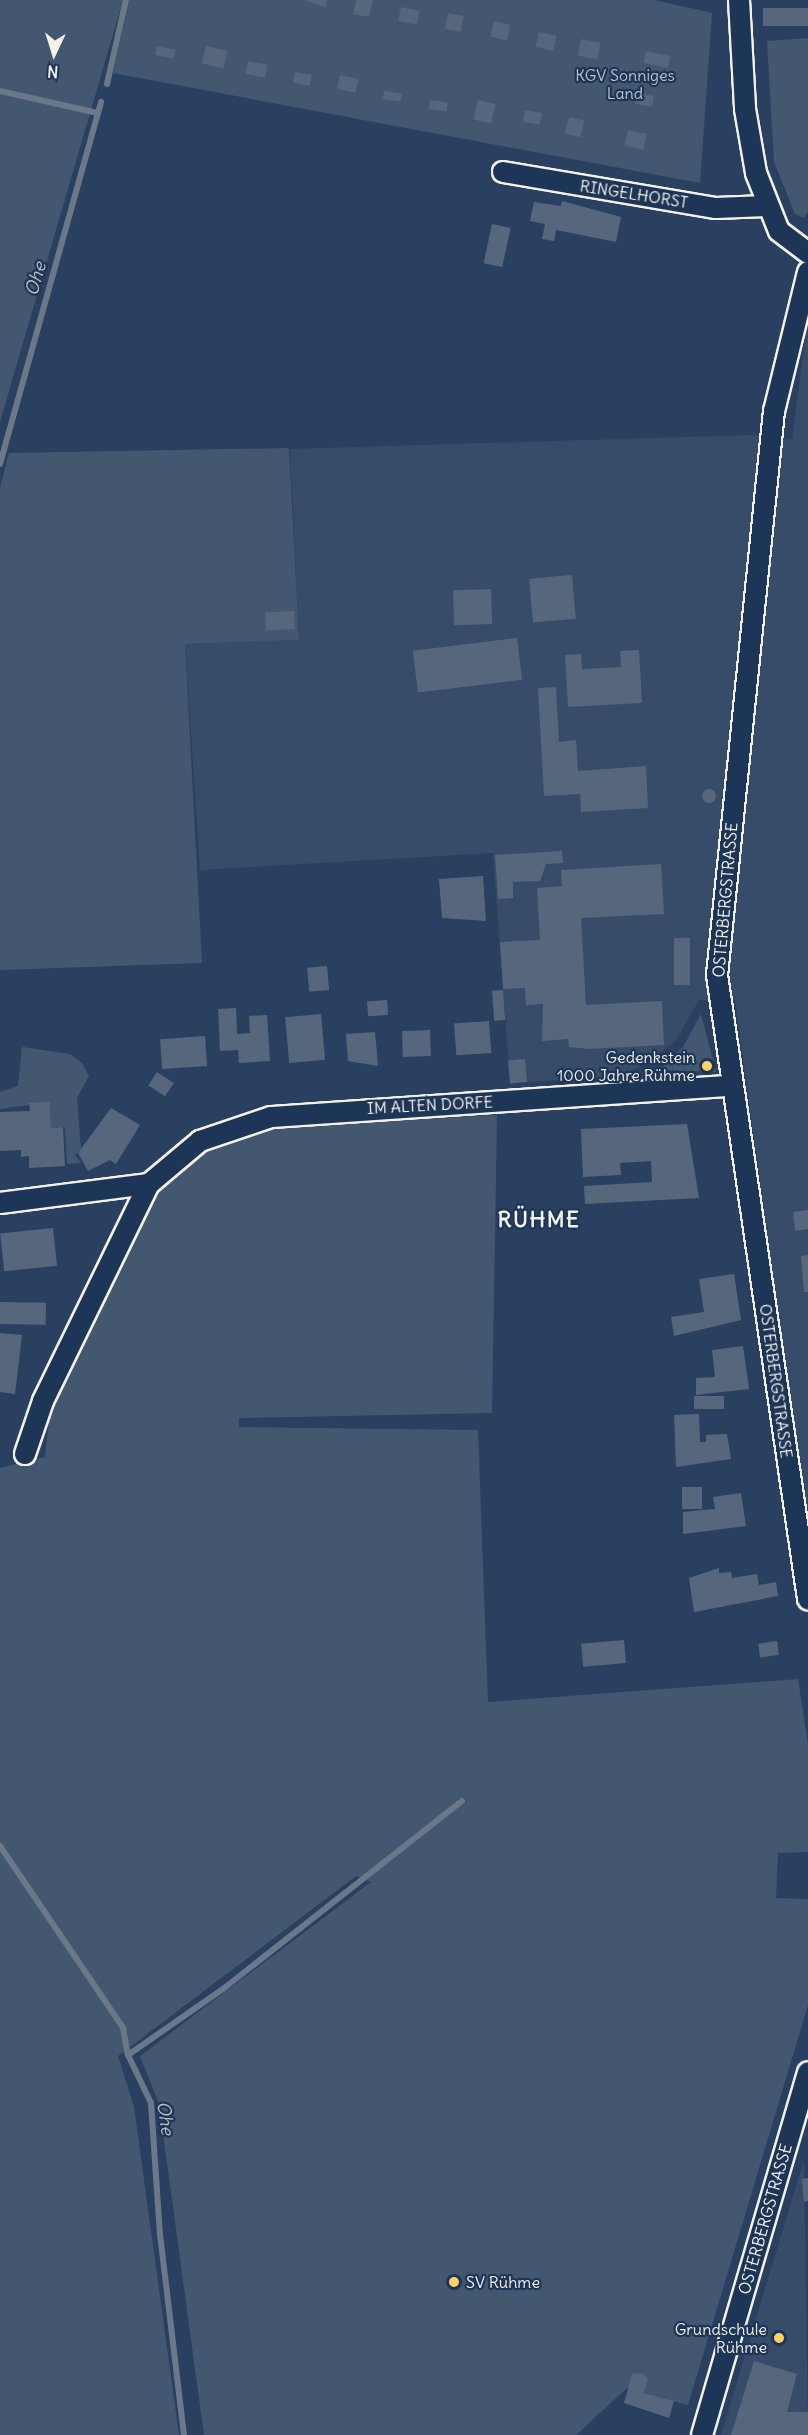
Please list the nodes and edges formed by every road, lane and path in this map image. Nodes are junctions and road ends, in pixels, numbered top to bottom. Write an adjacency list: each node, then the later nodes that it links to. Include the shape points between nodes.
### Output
1 (739, 0): 3 (street, via 749,144)
2 (503, 172): 3 (street, RINGELHORST, via 716,208)
3 (766, 206): 4 (street, via 779,231)
4 (808, 253)
5 (808, 272): 6 (street, OSTERBERGSTRASSE, via 774,411 719,955 718,994)
6 (731, 1086): 7 (street, IM ALTEN DORFE, via 271,1117 200,1141); 10 (street, OSTERBERGSTRASSE)
7 (149, 1184): 8 (street); 9 (street, IM ALTEN DORFE, via 43,1401)
8 (0, 1203)
9 (25, 1454)
10 (808, 1599)
11 (808, 2072): 12 (street, OSTERBERGSTRASSE)
12 (702, 2435)

